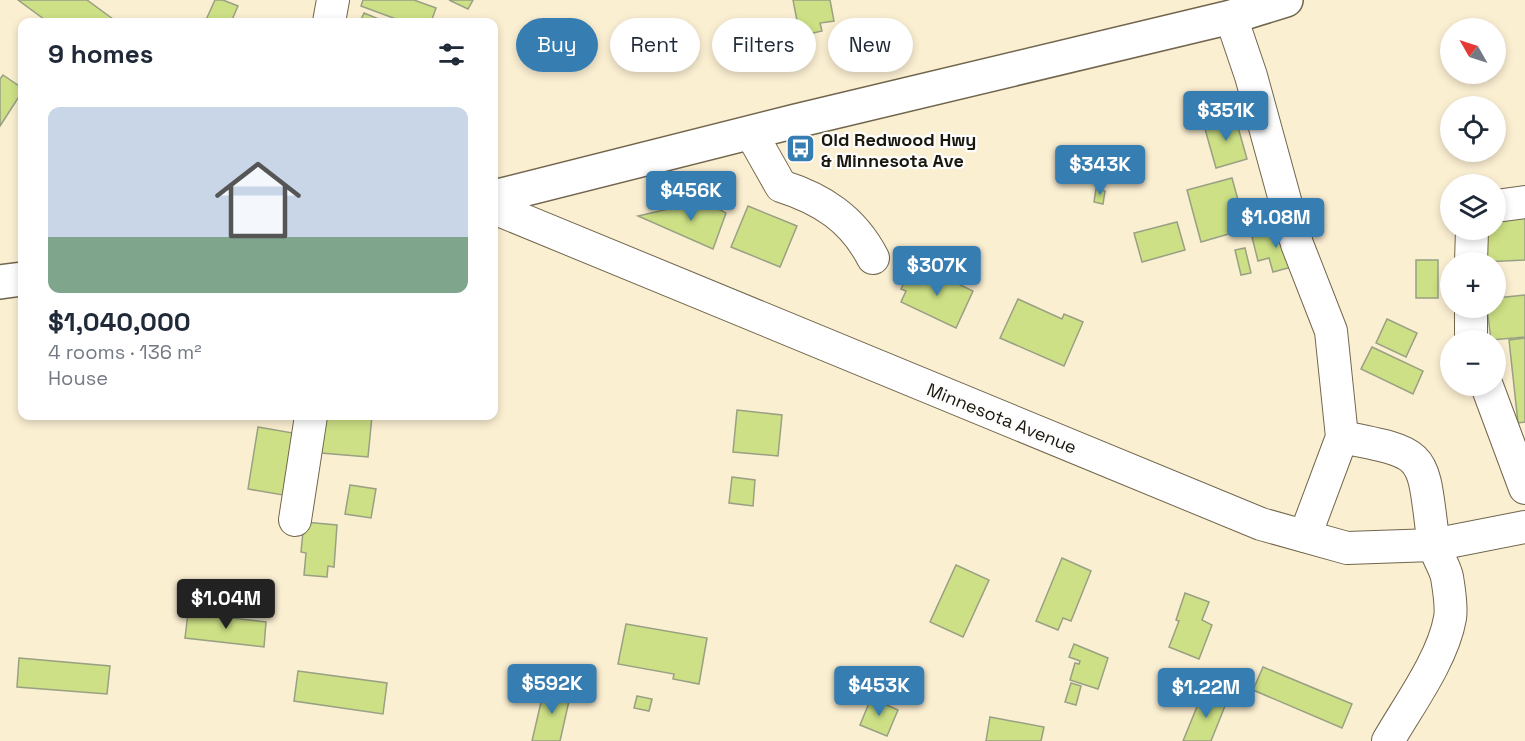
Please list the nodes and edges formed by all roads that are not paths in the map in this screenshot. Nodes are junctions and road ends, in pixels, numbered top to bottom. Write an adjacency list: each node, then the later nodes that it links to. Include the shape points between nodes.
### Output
1 (333, 0): 4 (street)
2 (1286, 0): 3 (main road)
3 (1231, 17): 5 (main road); 15 (street, via 1297,244 1331,331)
4 (330, 18)
5 (751, 133): 6 (main road); 10 (street, via 781,186 800,192 844,217 861,235)
6 (498, 196)
7 (1525, 202): 8 (street)
8 (1506, 205)
9 (498, 210): 19 (street, Minnesota Avenue, via 1261,524)
10 (873, 258)
11 (18, 280): 12 (main road)
12 (0, 282)
13 (1491, 396): 16 (street)
14 (310, 420): 17 (street)
15 (1342, 437): 19 (street); 20 (street, via 1411,454 1424,473)
16 (1525, 488)
17 (295, 520)
18 (1525, 527): 20 (street, Minnesota Avenue)
19 (1305, 536): 20 (street, Minnesota Avenue, via 1347,548)
20 (1433, 545): 21 (street, via 1447,575 1451,618 1437,656)
21 (1388, 741)

